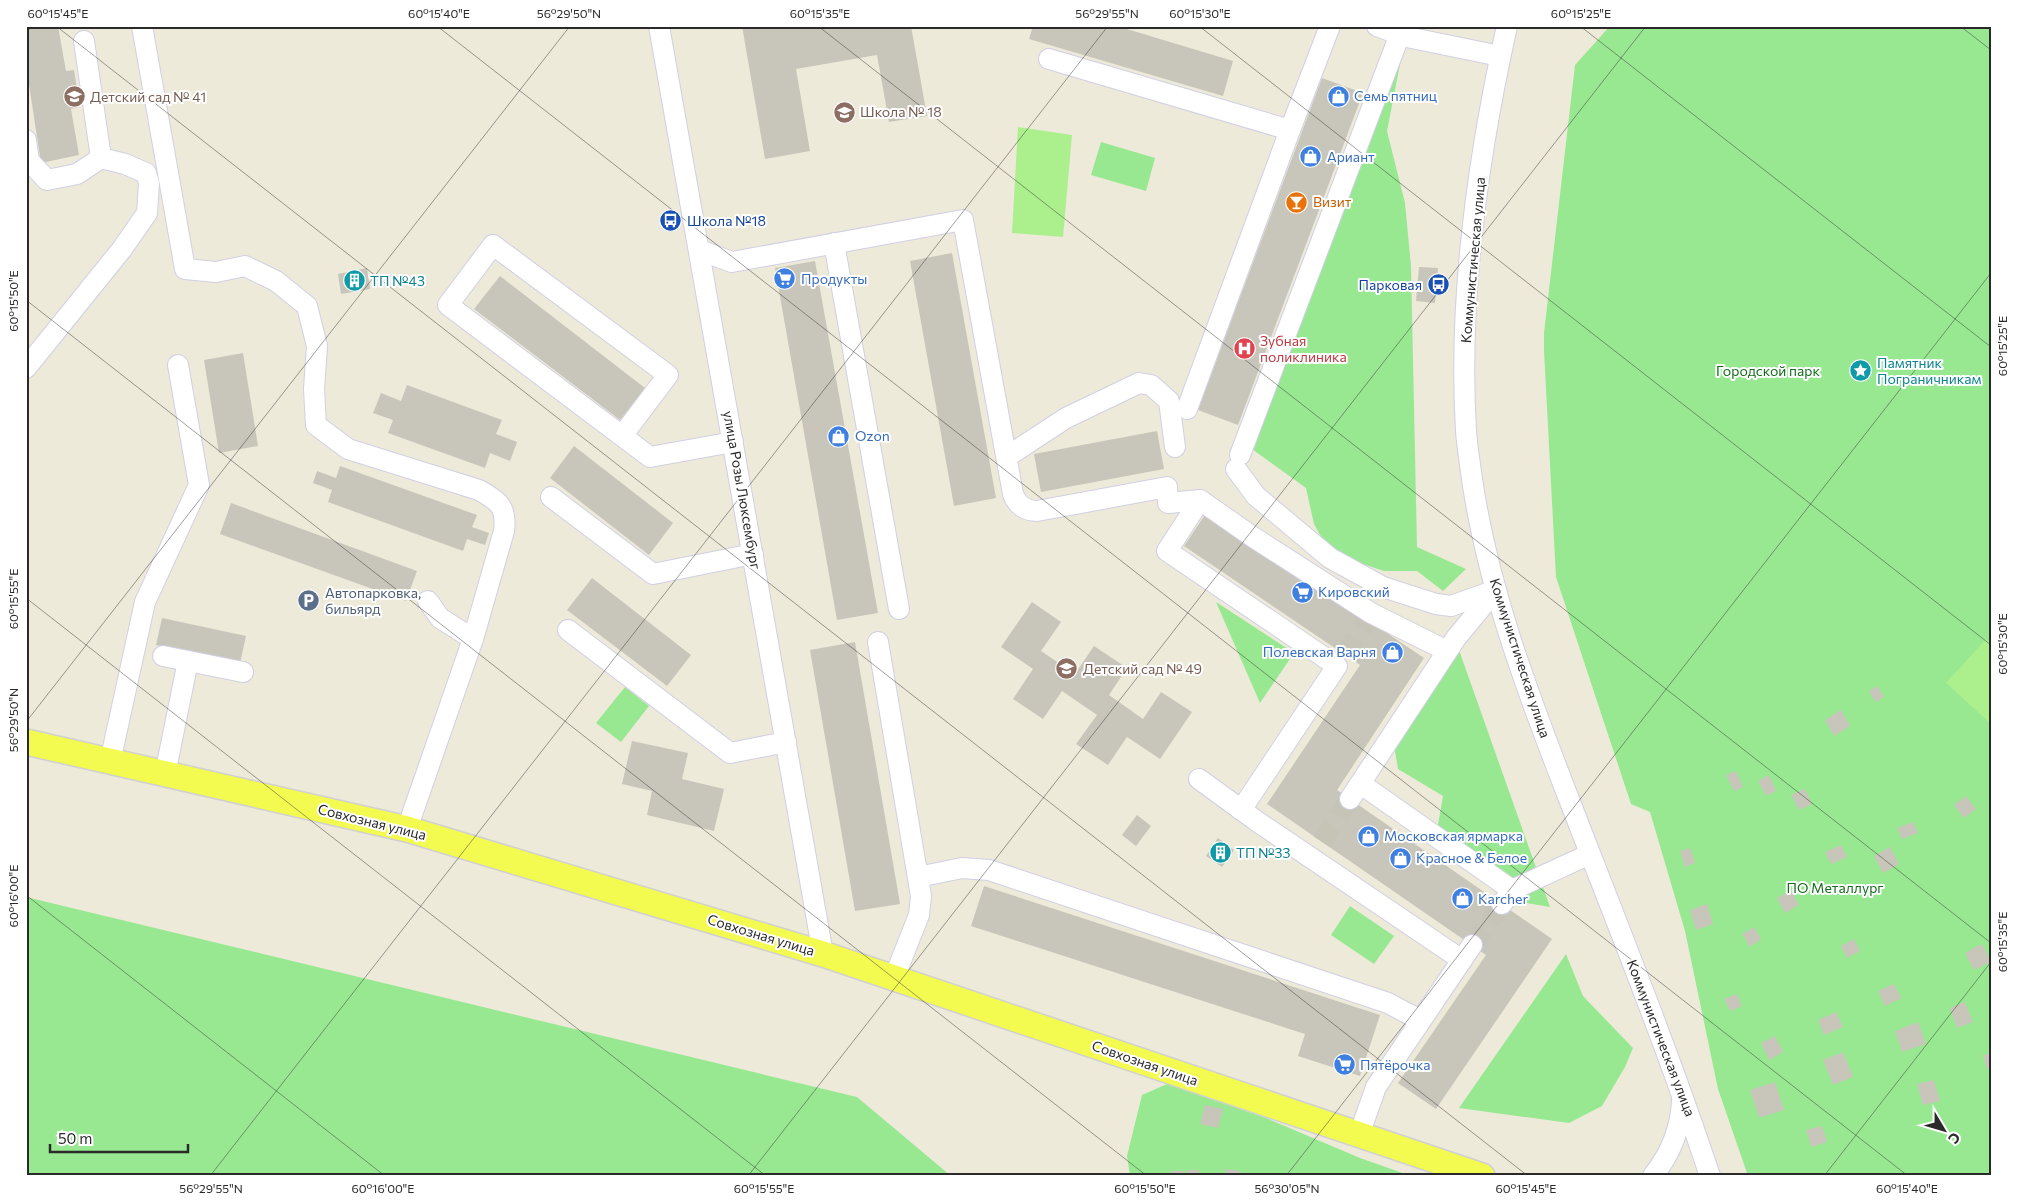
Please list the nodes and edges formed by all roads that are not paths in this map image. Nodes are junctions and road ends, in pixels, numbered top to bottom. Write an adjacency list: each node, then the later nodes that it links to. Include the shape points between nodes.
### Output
1 (142, 26): 31 (street, via 185,269 216,272 245,266 276,281 307,306 317,346 316,425 348,448 479,490 494,498 502,508 506,518 504,531)
2 (658, 26): 14 (street, улица Розы Люксембург)
3 (1330, 26): 10 (street)
4 (1377, 26): 6 (street)
5 (1507, 26): 8 (street, Коммунистическая улица)
6 (1400, 34): 8 (street); 26 (street, via 1238,462 1256,496 1330,558)
7 (84, 41): 12 (street)
8 (1500, 56): 25 (street, Коммунистическая улица, via 1477,192 1465,353 1466,433 1476,506)
9 (1049, 59): 10 (street)
10 (1290, 130): 17 (street)
11 (26, 140): 12 (street, via 29,161 47,180 77,174)
12 (101, 158): 16 (street, via 146,173 149,183 147,213)
13 (834, 243): 14 (street, via 732,262); 21 (street, via 963,220); 28 (street)
14 (699, 250): 19 (street, улица Розы Люксембург)
15 (178, 364): 39 (street, via 199,485 145,602)
16 (26, 368)
17 (1187, 409)
18 (622, 436): 18 (street, via 668,375 493,245 448,305); 19 (street, via 650,457)
19 (733, 442): 24 (street, улица Розы Люксембург)
20 (1175, 447): 21 (street, via 1169,401 1151,385 1139,383 1066,418)
21 (1008, 456): 23 (street, via 1015,498 1030,510 1167,487 1168,503)
22 (551, 498): 24 (street, via 652,574)
23 (1200, 500): 29 (street); 42 (street, via 1167,551 1341,660)
24 (753, 554): 38 (street, улица Розы Люксембург)
25 (1496, 590): 26 (street, via 1451,606); 33 (street); 44 (street, Коммунистическая улица, via 1526,686)
26 (1398, 592): 29 (street)
27 (428, 601): 31 (street, via 440,618)
28 (899, 609)
29 (1369, 616): 33 (street)
30 (568, 630): 38 (street, via 730,753)
31 (473, 639): 43 (street)
32 (878, 642): 45 (street)
33 (1447, 652): 44 (street, via 1356,792 1507,897)
34 (164, 656): 35 (street)
35 (188, 661): 36 (street); 40 (street)
36 (244, 672)
37 (26, 742): 39 (main road, Совхозная улица)
38 (786, 742): 46 (street, улица Розы Люксембург)
39 (110, 762): 40 (main road, Совхозная улица)
40 (165, 774): 43 (main road, Совхозная улица)
41 (1199, 780): 42 (street)
42 (1241, 810): 48 (street, via 1317,849 1467,952)
43 (407, 829): 46 (main road, Совхозная улица)
44 (1590, 854): 49 (street, Коммунистическая улица)
45 (918, 877): 47 (street, via 919,915); 48 (street, via 962,868 989,870 1388,1003)
46 (823, 954): 47 (main road, Совхозная улица)
47 (894, 978): 50 (main road, Совхозная улица)
48 (1420, 1020): 50 (street, via 1376,1087)
49 (1682, 1096): 52 (street, via 1675,1139); 53 (street, Коммунистическая улица)
50 (1359, 1134): 51 (main road, Совхозная улица)
51 (1482, 1176)
52 (1653, 1176)
53 (1710, 1176)

